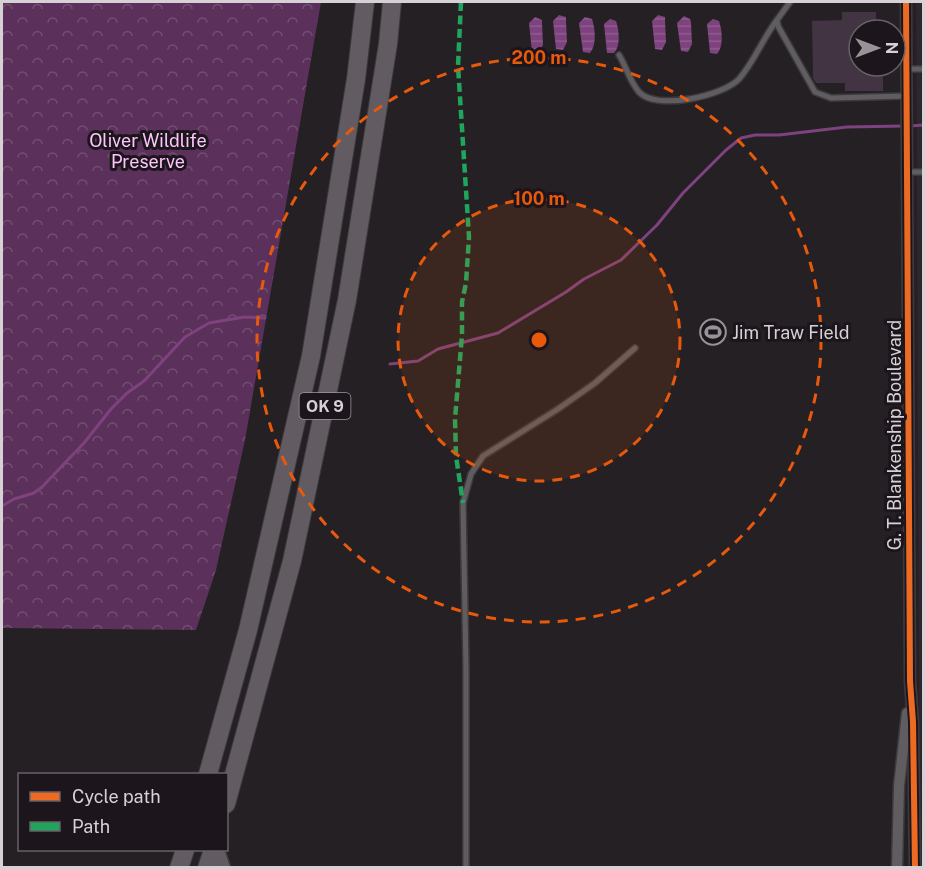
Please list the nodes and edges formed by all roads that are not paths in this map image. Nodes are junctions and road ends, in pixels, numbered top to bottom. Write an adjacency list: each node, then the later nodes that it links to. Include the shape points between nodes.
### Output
1 (365, 2): 16 (highway, OK 9, via 311,356 248,630)
2 (392, 2): 17 (highway, OK 9, via 347,300 292,561)
3 (790, 2): 6 (lane)
4 (906, 2): 5 (street, G. T. Blankenship Boulevard)
5 (906, 18)
6 (777, 20): 7 (lane, via 739,79 706,96 652,99 640,93); 11 (lane, via 781,34 820,96)
7 (619, 55)
8 (907, 69): 9 (lane)
9 (924, 69)
10 (906, 78): 11 (street, G. T. Blankenship Boulevard)
11 (906, 96): 12 (street, G. T. Blankenship Boulevard)
12 (907, 172): 13 (lane); 15 (street, G. T. Blankenship Boulevard)
13 (924, 172)
14 (635, 348): 24 (lane, via 558,409 483,456 466,486)
15 (910, 686): 25 (street, G. T. Blankenship Boulevard, via 899,786); 26 (street, G. T. Blankenship Boulevard)
16 (208, 773)
17 (228, 797)
18 (184, 851): 21 (highway)
19 (213, 851): 22 (highway)
20 (215, 851): 23 (main road)
21 (179, 867)
22 (207, 867)
23 (222, 867)
24 (466, 867)
25 (897, 867)
26 (915, 867)

